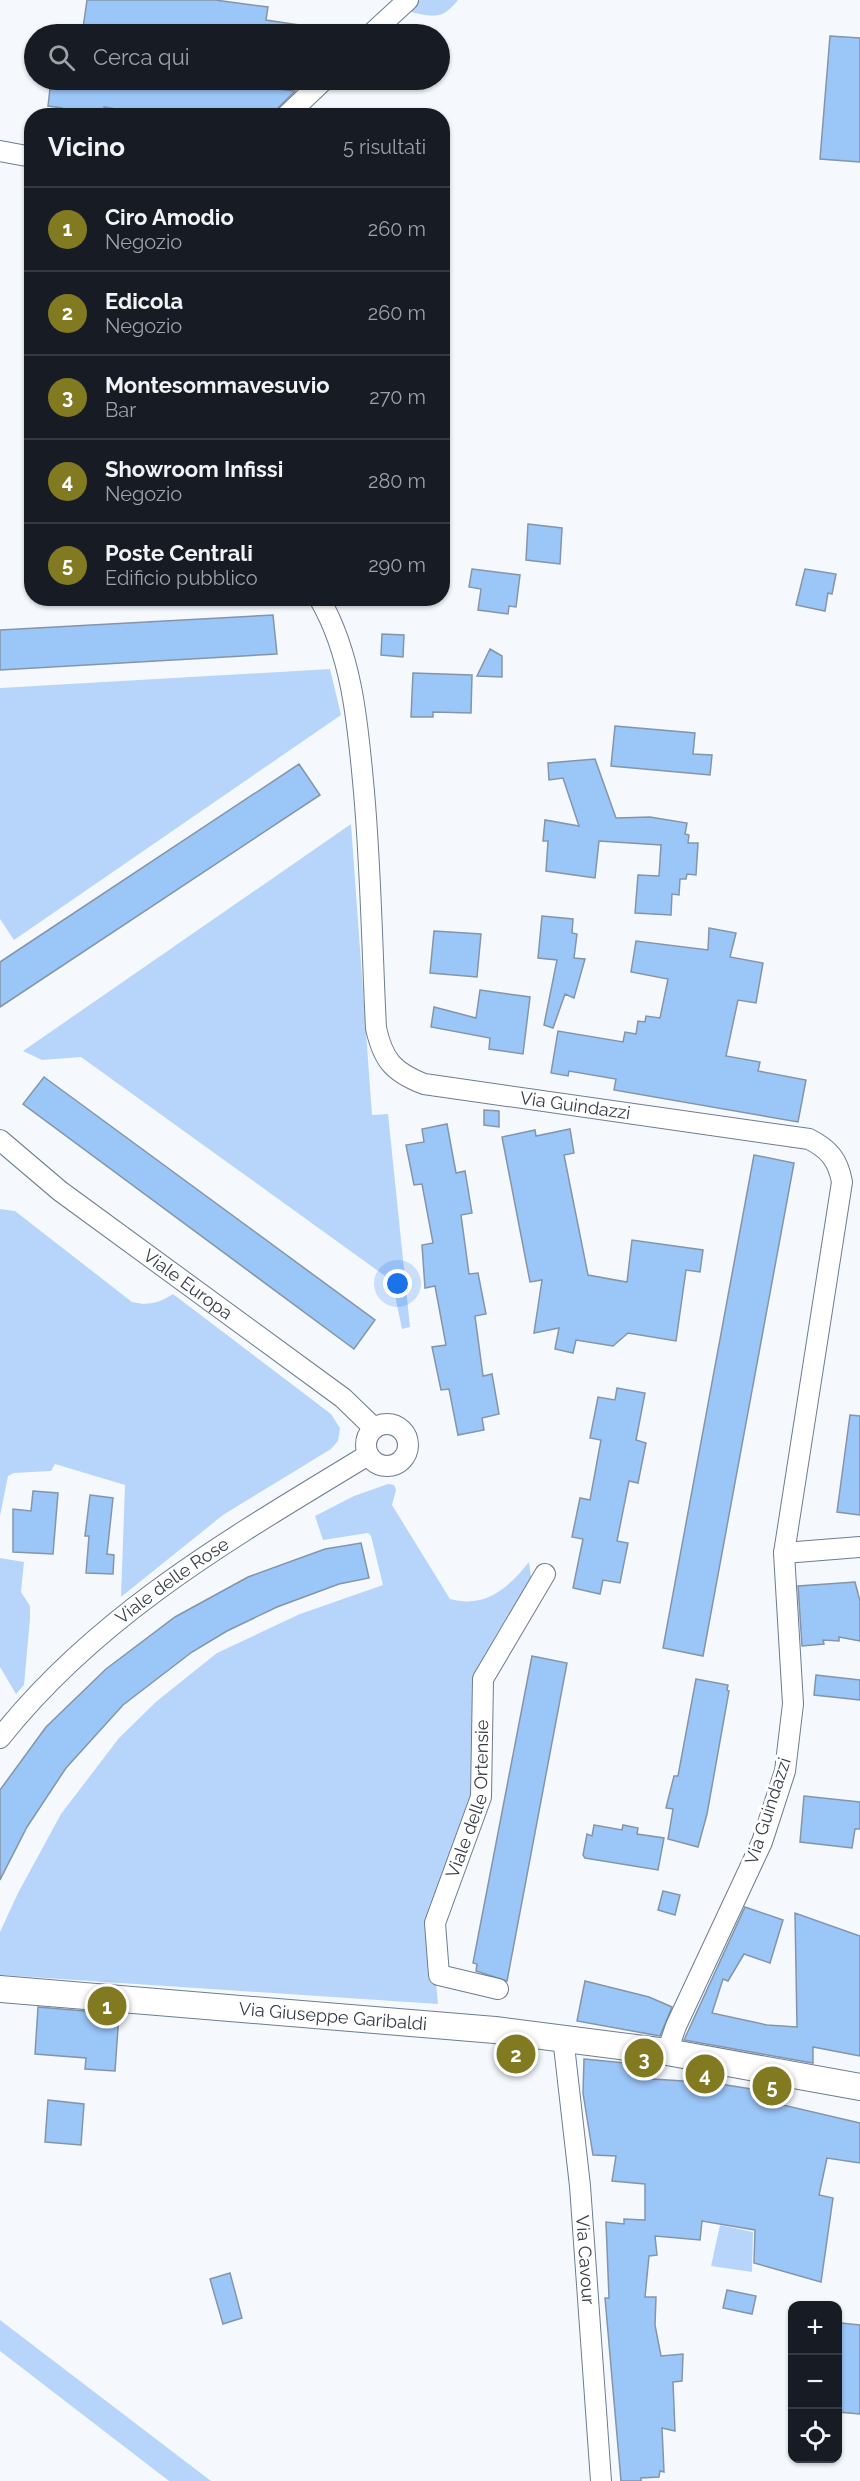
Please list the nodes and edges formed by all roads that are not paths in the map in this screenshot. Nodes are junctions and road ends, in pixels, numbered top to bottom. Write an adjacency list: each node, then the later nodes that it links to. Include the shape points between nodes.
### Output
1 (408, 0): 2 (street)
2 (382, 24)
3 (313, 90): 4 (street)
4 (294, 108)
5 (0, 151): 6 (street)
6 (24, 156)
7 (323, 606): 12 (street, Via Guindazzi, via 337,637 357,717 367,827 376,1028 390,1065 405,1077 424,1084 809,1139 822,1145 839,1168 842,1182)
8 (0, 1140): 9 (street, Viale Europa, via 60,1191 343,1398)
9 (374, 1428): 10 (street, via 367,1440); 10 (street, via 390,1424 398,1427 404,1432 408,1449 401,1462 387,1467)
10 (368, 1455): 14 (street, Viale delle Rose, via 160,1585 57,1673)
11 (860, 1547): 12 (street)
12 (784, 1553): 18 (street, Via Guindazzi, via 794,1704 784,1771 762,1842)
13 (545, 1574): 16 (street, Viale delle Ortensie, via 483,1679 481,1797 435,1923 440,1975)
14 (0, 1738)
15 (0, 1989): 17 (main road, Via Giuseppe Garibaldi)
16 (498, 1989)
17 (562, 2037): 18 (main road, Via Giuseppe Garibaldi); 20 (street, Via Cavour, via 580,2186)
18 (667, 2052): 19 (main road, Via Giuseppe Garibaldi)
19 (860, 2087)
20 (601, 2481)

